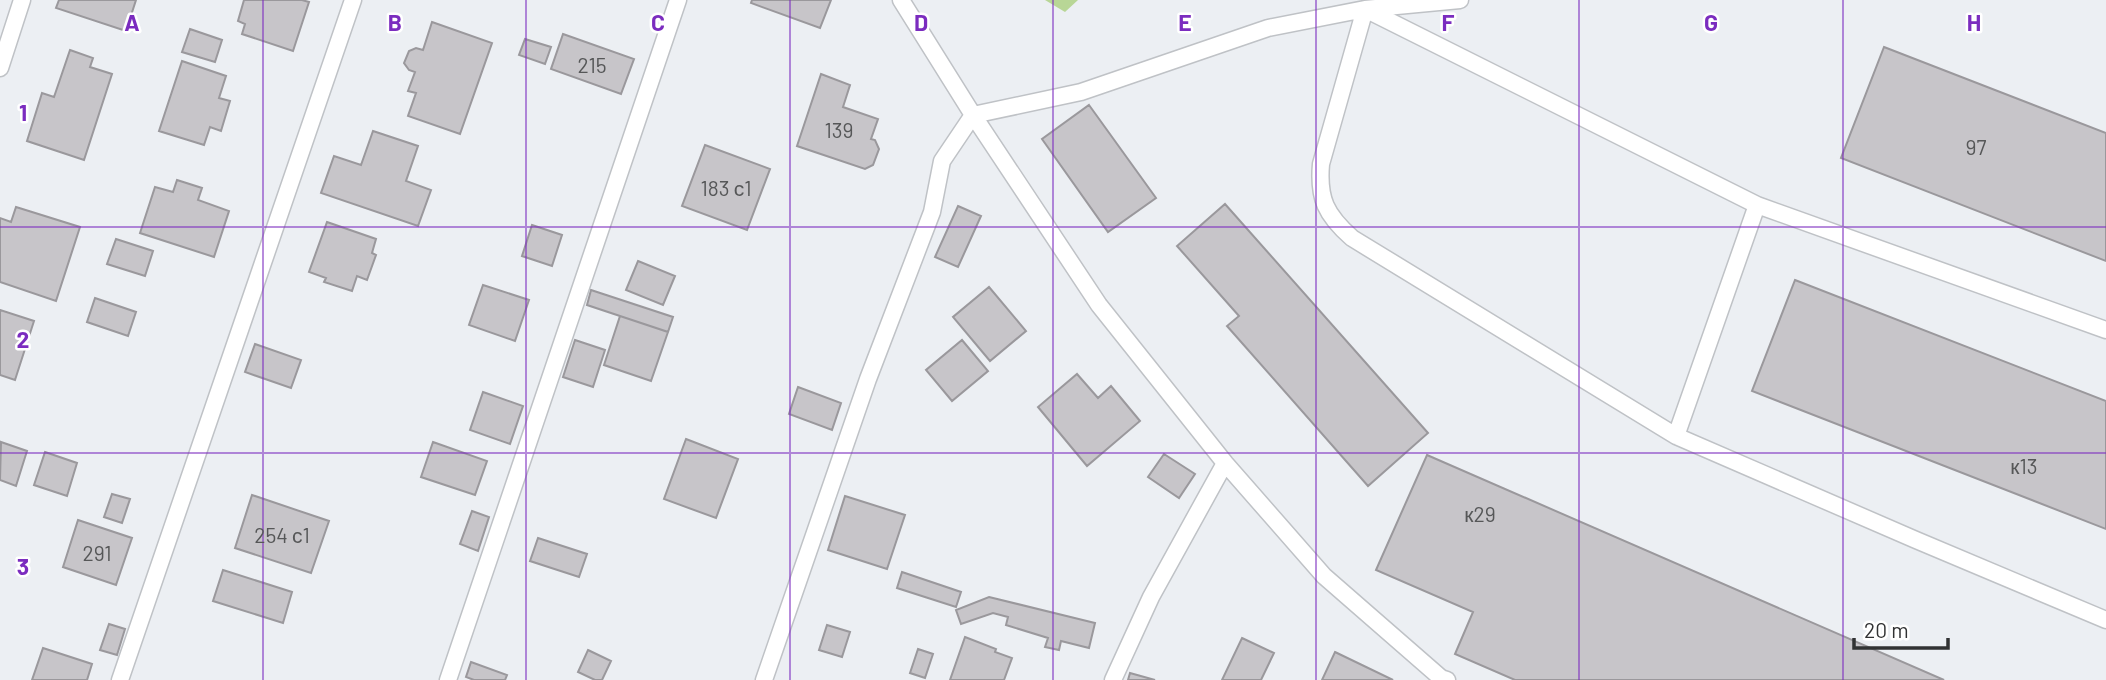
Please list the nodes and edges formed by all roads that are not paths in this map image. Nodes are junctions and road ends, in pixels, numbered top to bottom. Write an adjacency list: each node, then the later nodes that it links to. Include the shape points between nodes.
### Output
1 (22, 0): 7 (lane)
2 (353, 0): 15 (lane)
3 (678, 0): 16 (lane)
4 (901, 0): 8 (lane)
5 (1460, 0): 6 (lane)
6 (1365, 9): 8 (lane, via 1268,28 1081,92); 9 (lane); 11 (lane, via 1321,164 1319,185 1336,224)
7 (0, 68)
8 (973, 115): 12 (lane, via 1099,305); 17 (lane, via 942,160 932,212 868,379)
9 (1757, 205): 10 (lane); 11 (lane)
10 (2106, 330)
11 (1676, 436): 13 (lane)
12 (1225, 463): 14 (lane, via 1324,576); 18 (lane, via 1150,597)
13 (2106, 620)
14 (1443, 679)
15 (120, 680)
16 (448, 680)
17 (764, 680)
18 (1113, 680)

